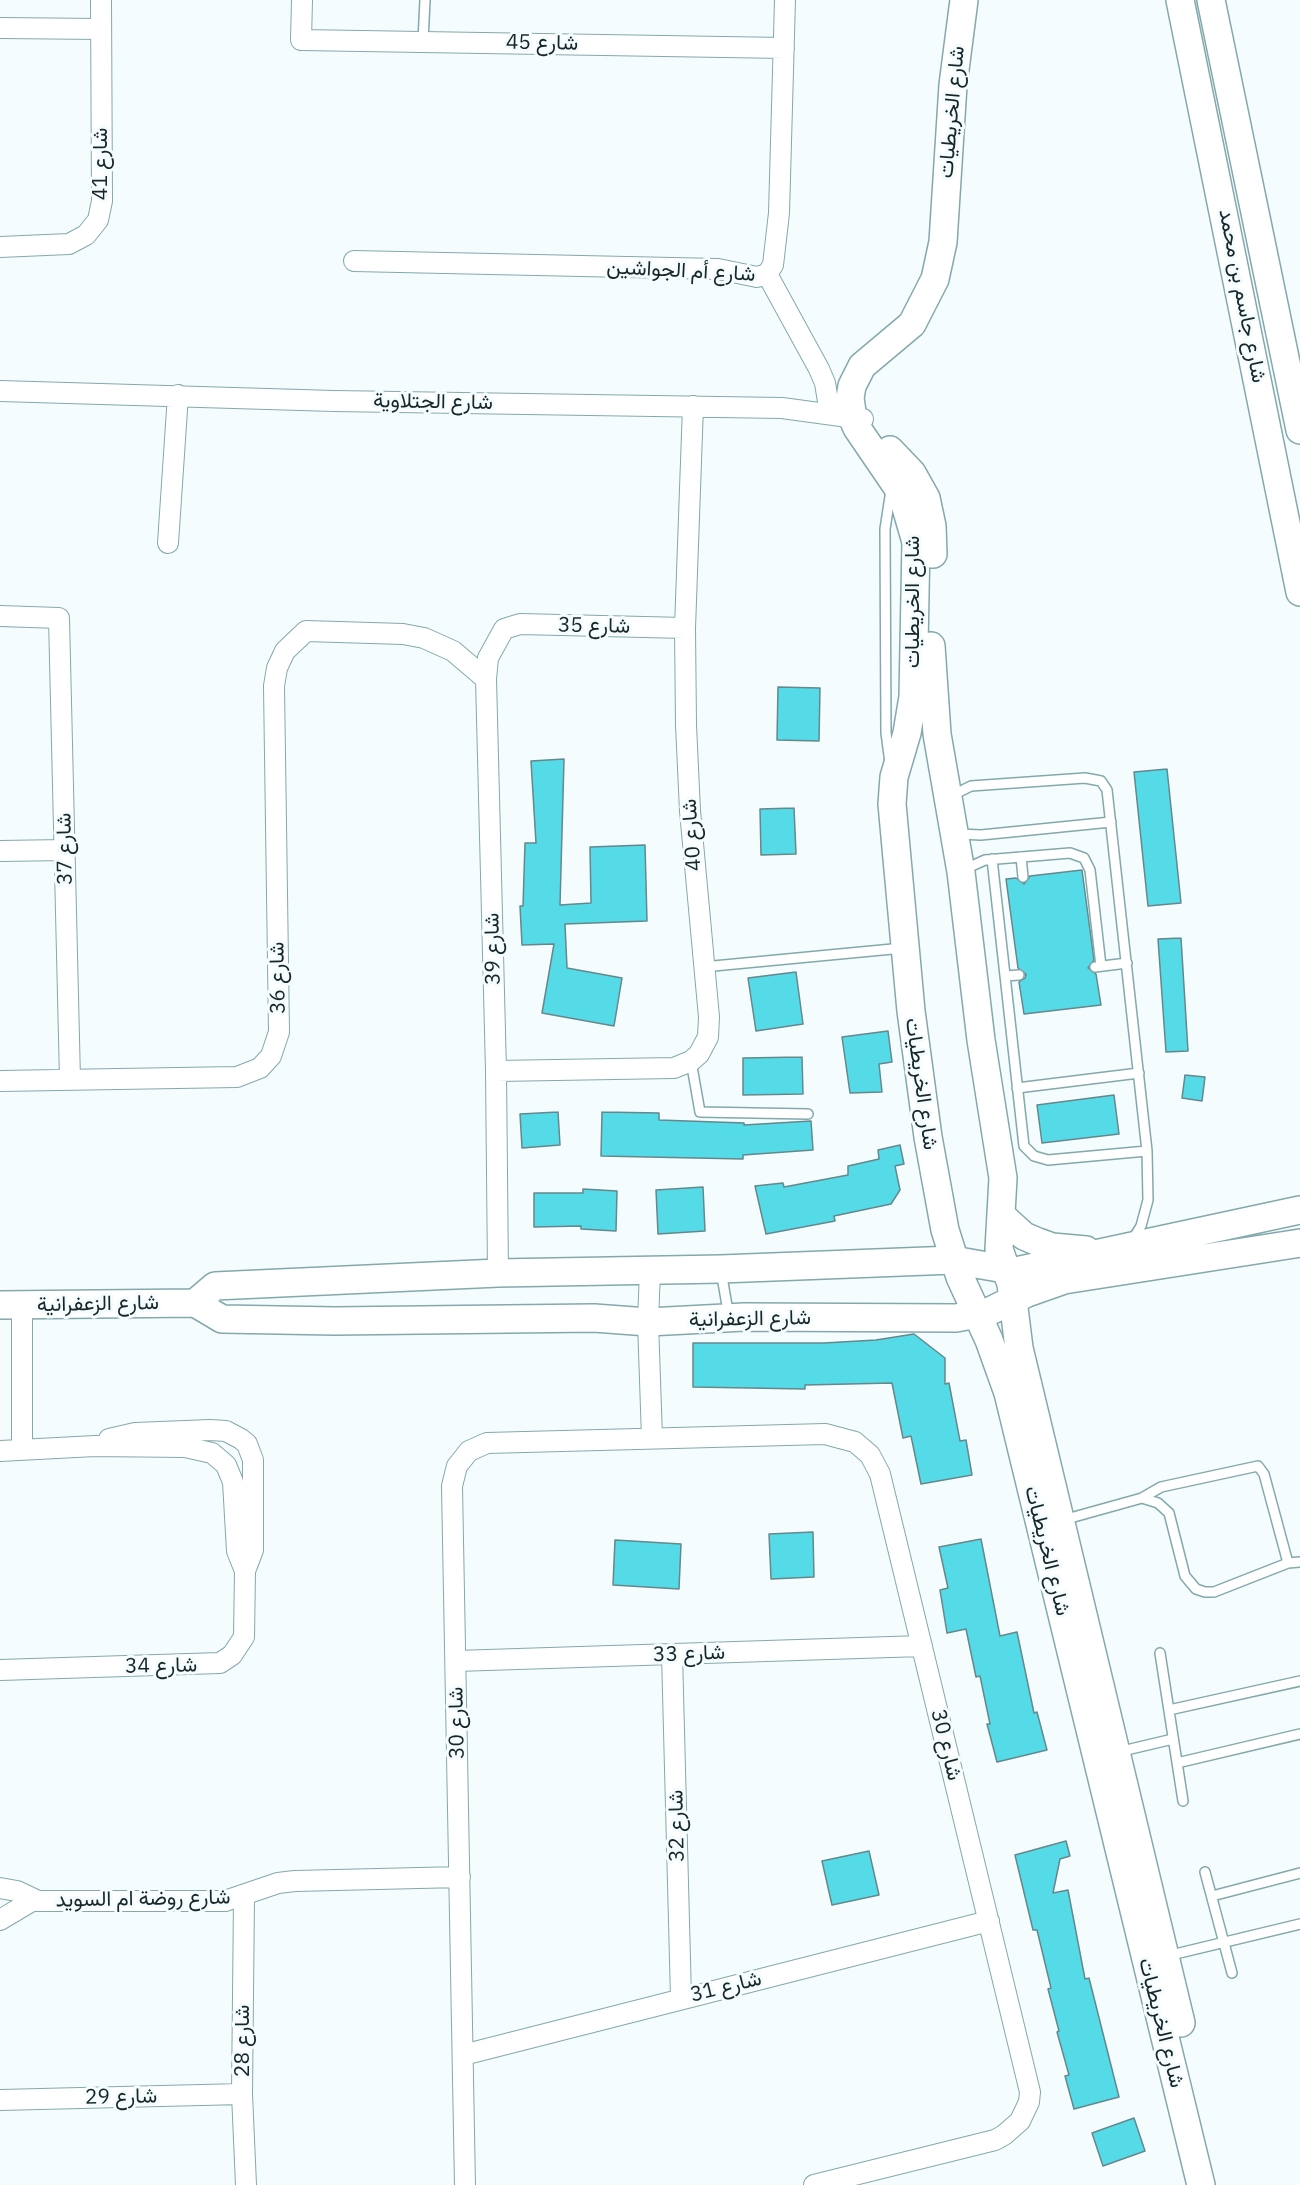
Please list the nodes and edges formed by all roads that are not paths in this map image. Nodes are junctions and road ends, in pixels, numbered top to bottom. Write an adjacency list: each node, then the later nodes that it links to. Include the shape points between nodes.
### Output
1 (101, 0): 10 (street, شارع 41)
2 (302, 0): 11 (street, شارع 45, via 301,40)
3 (425, 0): 11 (lane)
4 (785, 0): 12 (street, شارع أم الجواشين)
5 (964, 0): 16 (street, شارع الخريطيات, via 953,85 942,255)
6 (976, 0): 16 (street, شارع الخريطيات, via 964,95 952,280 942,308)
7 (1180, 0): 24 (street, شارع جاسم بن محمد)
8 (1211, 0): 21 (street, شارع جاسم بن محمد)
9 (0, 28): 10 (street)
10 (100, 29): 13 (street, شارع 41, via 102,201 98,220 86,235 69,244)
11 (423, 41): 12 (street, شارع 45)
12 (784, 48): 15 (street, شارع أم الجواشين, via 779,213 773,265)
13 (0, 247)
14 (354, 261): 15 (street, شارع أم الجواشين, via 718,269 757,277)
15 (767, 274): 20 (street, via 825,383)
16 (918, 328): 20 (street, شارع الخريطيات, via 872,375)
17 (0, 391): 18 (street, شارع الجتلاوية)
18 (177, 395): 19 (street, شارع الجتلاوية); 23 (street)
19 (693, 406): 20 (street, شارع الجتلاوية, via 782,408); 26 (street, شارع 40)
20 (849, 417): 22 (street, شارع الخريطيات); 30 (street, شارع الخريطيات, via 878,438 912,473 930,512 932,679)
21 (1300, 430)
22 (894, 479): 29 (street, شارع الخريطيات, via 909,509 916,542 913,688); 31 (lane, via 885,529 886,733)
23 (168, 543)
24 (1300, 592)
25 (0, 616): 35 (street, شارع 37, via 59,618)
26 (685, 628): 27 (street, شارع 35, via 520,624); 43 (street, شارع 40, via 690,811)
27 (504, 629): 28 (street, شارع 39, via 488,657)
28 (486, 679): 47 (street, شارع 39); 49 (street, شارع 36, via 444,646 414,635 306,631 285,651 273,686 279,1032 272,1056 260,1068 237,1077)
29 (907, 733): 30 (street); 31 (street, شارع الخريطيات)
30 (937, 734): 32 (street, شارع الخريطيات)
31 (894, 777): 41 (street, شارع الخريطيات, via 892,804)
32 (949, 797): 33 (lane, via 971,786 1085,778 1101,781 1108,795); 34 (street, شارع الخريطيات)
33 (1112, 822): 34 (lane); 42 (lane)
34 (955, 834): 39 (street, شارع الخريطيات)
35 (65, 850): 36 (street); 49 (street, شارع 37)
36 (0, 851)
37 (1021, 857): 38 (lane); 40 (lane); 42 (lane, via 1075,854 1087,861 1098,966)
38 (992, 859): 39 (lane, via 979,861); 45 (lane)
39 (961, 872): 55 (street, شارع الخريطيات, via 981,1040 1003,1178)
40 (1023, 877)
41 (905, 948): 43 (lane); 58 (street, شارع الخريطيات, via 925,1116)
42 (1127, 963): 48 (lane)
43 (703, 967): 46 (street, شارع 40, via 709,1027 704,1046)
44 (1018, 975): 45 (lane)
45 (1005, 976): 51 (lane)
46 (691, 1061): 47 (street, via 664,1069); 52 (lane, via 700,1112)
47 (496, 1071): 62 (street, شارع 39)
48 (1139, 1073): 51 (lane); 53 (lane)
49 (69, 1080): 50 (street, شارع 36)
50 (0, 1082)
51 (1017, 1088): 53 (lane, via 1022,1139 1034,1156 1056,1160)
52 (808, 1114)
53 (1147, 1151): 57 (lane, via 1146,1213 1141,1226)
54 (1300, 1210): 57 (street)
55 (1002, 1216): 57 (street, via 1024,1236 1038,1242); 61 (street, شارع الخريطيات, via 999,1249)
56 (1300, 1244): 63 (street, شارع الزعفرانية, via 1064,1280)
57 (1115, 1251): 61 (street, via 1030,1269)
58 (953, 1260): 59 (street); 61 (street); 66 (street, شارع الخريطيات)
59 (721, 1269): 60 (street); 67 (lane)
60 (651, 1270): 62 (street); 68 (street)
61 (1004, 1270): 63 (street, شارع الخريطيات)
62 (498, 1273): 64 (street, via 215,1286)
63 (1014, 1300): 66 (street, شارع الزعفرانية); 74 (street, شارع الخريطيات, via 1019,1348)
64 (195, 1303): 65 (street, شارع الزعفرانية); 68 (street, شارع الزعفرانية, via 222,1319 594,1318)
65 (11, 1305): 71 (street)
66 (978, 1315): 67 (street, شارع الزعفرانية); 112 (street, شارع الخريطيات, via 1015,1420)
67 (729, 1318): 68 (street, شارع الزعفرانية)
68 (648, 1322): 69 (street)
69 (652, 1438): 78 (street, شارع 30, via 835,1435 863,1448 880,1474); 81 (street, شارع 30, via 487,1443 462,1458 452,1486)
70 (94, 1446): 71 (street, شارع 34); 77 (street, شارع 34, via 194,1447 219,1458 233,1482 237,1551); 77 (street, شارع 34, via 135,1433 218,1430 241,1438 253,1460 253,1550)
71 (22, 1450): 72 (street, شارع 34)
72 (0, 1451)
73 (1142, 1498): 74 (lane); 76 (lane, via 1158,1503 1169,1513 1185,1576 1196,1589 1214,1592); 76 (lane, via 1161,1487 1258,1466 1264,1474)
74 (1060, 1520): 87 (street, شارع الخريطيات)
75 (1300, 1562): 76 (lane)
76 (1288, 1563)
77 (245, 1571): 82 (street, شارع 34, via 244,1637 232,1655 220,1663)
78 (922, 1646): 80 (street, شارع 33); 98 (street, شارع 30)
79 (1160, 1653): 84 (lane)
80 (672, 1654): 81 (street, شارع 33); 103 (street, شارع 32)
81 (456, 1661): 92 (street, شارع 30)
82 (0, 1670)
83 (1300, 1681): 84 (lane)
84 (1168, 1710): 86 (lane)
85 (1300, 1734): 88 (lane)
86 (1173, 1739): 87 (lane); 88 (lane)
87 (1116, 1753): 101 (street, شارع الخريطيات)
88 (1177, 1763): 89 (lane)
89 (1183, 1802)
90 (1205, 1872): 94 (lane)
91 (1300, 1873): 94 (lane)
92 (460, 1877): 95 (street, شارع روضة ام السويد, via 295,1881); 104 (street, شارع 30)
93 (0, 1888): 96 (street, شارع روضة ام السويد)
94 (1212, 1896): 100 (lane)
95 (244, 1897): 96 (street, شارع روضة ام السويد, via 215,1901); 105 (street, شارع 28)
96 (38, 1901): 97 (street, شارع روضة ام السويد, via 25,1903)
97 (0, 1920)
98 (989, 1922): 103 (street, شارع 31); 107 (street, شارع 30, via 1028,2081 1029,2102 1013,2129 995,2140)
99 (1300, 1924): 100 (lane)
100 (1224, 1943): 101 (lane); 102 (lane)
101 (1165, 1957): 113 (street, شارع الخريطيات)
102 (1232, 1973)
103 (681, 1998): 104 (street, شارع 31)
104 (463, 2055): 109 (street, شارع 30)
105 (242, 2094): 106 (street, شارع 29); 108 (street, شارع 28)
106 (0, 2100)
107 (892, 2165): 110 (street, شارع 30); 111 (street)
108 (246, 2185)
109 (465, 2185)
110 (814, 2185)
111 (888, 2185)
112 (1201, 2185)
113 (1220, 2185)

